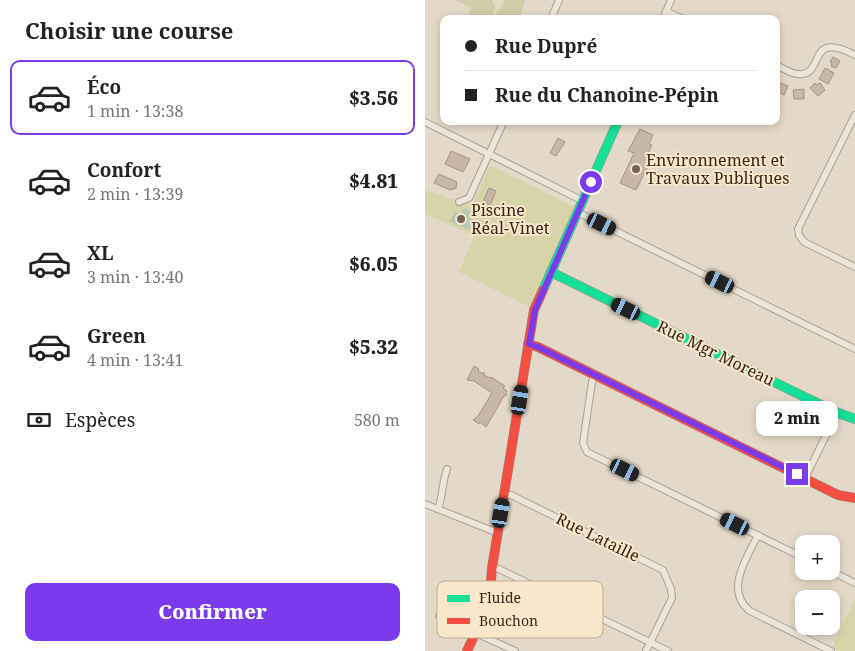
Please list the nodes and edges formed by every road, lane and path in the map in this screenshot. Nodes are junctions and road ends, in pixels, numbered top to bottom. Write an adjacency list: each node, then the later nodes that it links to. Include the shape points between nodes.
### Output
1 (559, 0): 4 (street)
2 (671, 0): 3 (street)
3 (666, 11): 5 (street); 6 (street)
4 (553, 15)
5 (664, 15)
6 (674, 15)
7 (855, 56): 8 (street, via 840,48 829,47 820,53 810,70 801,74)
8 (780, 67)
9 (855, 115): 17 (street, via 798,229 804,242)
10 (425, 122): 13 (street)
11 (502, 125): 13 (street)
12 (616, 125): 14 (street)
13 (489, 153): 14 (street); 15 (street, via 469,198)
14 (583, 200): 16 (street)
15 (459, 202)
16 (577, 212): 18 (street); 20 (street)
17 (855, 267)
18 (551, 272): 19 (street, via 535,310); 22 (street, Rue Mgr Moreau)
19 (529, 344): 21 (street); 26 (street)
20 (855, 349)
21 (595, 375): 25 (street); 31 (street, via 583,443 587,452)
22 (837, 413): 23 (street, Rue Mgr Moreau); 25 (street)
23 (855, 419)
24 (447, 469): 29 (street)
25 (805, 478): 27 (street, via 840,496)
26 (505, 494): 30 (street); 41 (street, Rue Lataille, via 660,568 666,575 672,598)
27 (855, 498)
28 (425, 504): 29 (street)
29 (438, 509): 30 (street)
30 (498, 533): 33 (street)
31 (758, 535): 32 (street); 46 (street, via 738,578 743,604 750,612)
32 (795, 554)
33 (492, 568): 35 (street); 36 (street)
34 (840, 576): 37 (street)
35 (491, 581)
36 (524, 581)
37 (855, 583)
38 (603, 619): 41 (street)
39 (473, 638): 42 (street)
40 (486, 638): 43 (street)
41 (650, 642): 44 (street); 45 (street)
42 (467, 651)
43 (515, 651)
44 (646, 651)
45 (667, 651)
46 (831, 651)

